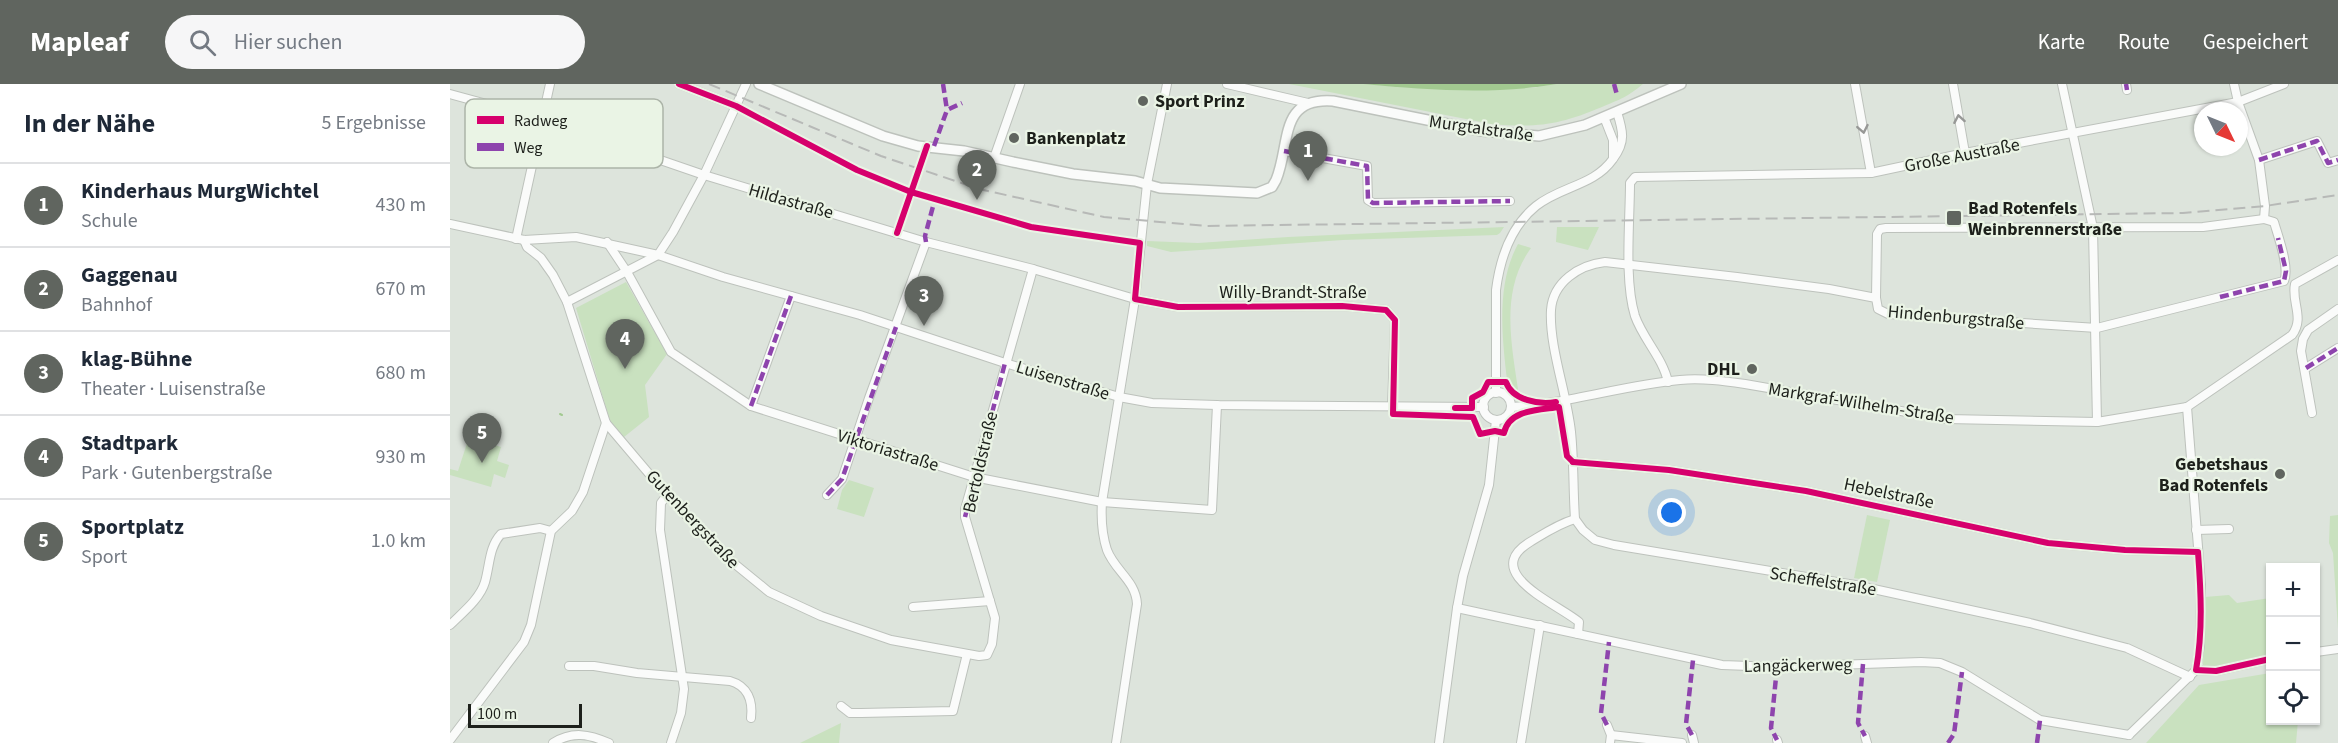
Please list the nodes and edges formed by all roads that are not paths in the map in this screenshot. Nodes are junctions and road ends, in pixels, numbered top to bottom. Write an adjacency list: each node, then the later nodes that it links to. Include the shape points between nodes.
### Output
1 (550, 84): 16 (street)
2 (679, 84): 19 (street)
3 (746, 84): 19 (street)
4 (759, 84): 27 (street, via 894,140)
5 (1020, 84): 27 (street)
6 (1167, 84): 35 (street)
7 (1227, 84): 17 (street)
8 (1681, 84): 21 (street, Murgtalstraße)
9 (1855, 84): 33 (street, one-way to 33)
10 (1953, 84): 26 (street, one-way to 10)
11 (2062, 84): 24 (street)
12 (2234, 84): 18 (street)
13 (2284, 84): 18 (street, Große Austraße)
14 (450, 94): 15 (street, Hildastraße)
15 (468, 99)
16 (546, 99)
17 (1308, 102): 22 (street, Murgtalstraße, via 1333,101 1516,135 1555,134); 25 (street, via 1294,114)
18 (2238, 102)
19 (736, 106): 34 (street)
20 (2194, 110): 24 (street, Große Austraße)
21 (1617, 112): 22 (street, Murgtalstraße); 28 (street, via 1623,138)
22 (1604, 117): 28 (street, via 1613,140)
23 (2248, 130): 29 (street)
24 (2074, 133): 26 (street, Große Austraße); 39 (street)
25 (1284, 150): 35 (street, via 1276,180 1266,191 1160,188); 36 (street, via 1363,163 1369,172 1368,200 1373,203)
26 (1965, 153): 33 (street, Große Austraße)
27 (994, 158): 35 (street)
28 (1613, 159): 59 (street, via 1602,173 1538,205 1517,226 1507,245 1496,290)
29 (2259, 160): 30 (street, via 2317,141 2328,163); 37 (street)
30 (2338, 160)
31 (663, 161): 34 (street, Hildastraße)
32 (532, 168): 40 (street)
33 (1871, 173): 45 (street, Große Austraße, via 1635,177 1629,183)
34 (704, 175): 42 (street, Hildastraße); 43 (street)
35 (1147, 184): 50 (street)
36 (1510, 201)
37 (2264, 219): 39 (street, via 2203,227); 54 (street, Hindenburgstraße, via 2274,222 2284,281)
38 (450, 224): 40 (street, Luisenstraße)
39 (2093, 228): 49 (street, via 1880,229); 54 (street)
40 (520, 239): 41 (street, Luisenstraße, via 576,237); 51 (street, Gutenbergstraße, via 541,258)
41 (607, 242): 43 (street, Luisenstraße); 47 (street, Viktoriastraße)
42 (926, 242): 46 (street, Hildastraße); 53 (street)
43 (658, 255): 47 (street); 48 (street, Luisenstraße)
44 (2338, 260): 67 (street, Markgraf-Wilhelm-Straße, via 2295,284 2299,322 2292,335)
45 (1630, 265): 49 (street, Hindenburgstraße); 58 (street, via 1630,295 1635,314); 61 (street, Hindenburgstraße, via 1605,262 1588,266 1570,276 1556,294 1552,326)
46 (1033, 269): 50 (street, Hildastraße); 56 (street, Bertoldstraße)
47 (627, 272): 51 (street); 63 (street, Viktoriastraße, via 671,352)
48 (791, 296): 53 (street, Luisenstraße); 63 (street)
49 (1876, 298): 54 (street, Hindenburgstraße, via 1878,309 1888,314)
50 (1136, 299): 60 (street); 64 (street, Willy-Brandt-Straße, via 1178,307 1342,306 1386,310 1395,320)
51 (567, 302): 71 (street, Gutenbergstraße)
52 (2338, 309): 57 (street, via 2308,330 2303,339 2301,351)
53 (896, 327): 56 (street, Luisenstraße); 72 (street)
54 (2097, 328): 70 (street)
55 (2338, 348): 57 (street)
56 (1005, 363): 60 (street, Luisenstraße); 74 (street, Bertoldstraße)
57 (2306, 368): 68 (street)
58 (1668, 382): 61 (street, Markgraf-Wilhelm-Straße); 70 (street, Markgraf-Wilhelm-Straße, via 1722,381 1947,419)
59 (1496, 393): 65 (street, via 1487,398); 66 (street, via 1507,396)
60 (1119, 397): 62 (street, Luisenstraße, via 1152,403); 77 (street)
61 (1566, 401): 66 (street, Markgraf-Wilhelm-Straße); 73 (street)
62 (1217, 405): 64 (street, Luisenstraße); 77 (street, Viktoriastraße, via 1212,510)
63 (751, 406): 72 (street, Viktoriastraße)
64 (1392, 407): 65 (street, Luisenstraße)
65 (1484, 407): 69 (street, via 1488,416)
66 (1511, 407): 69 (street, via 1506,417)
67 (2187, 407): 70 (street, Markgraf-Wilhelm-Straße); 80 (street)
68 (2312, 413)
69 (1496, 420): 85 (street, via 1490,484)
70 (2097, 422)
71 (606, 423): 75 (street, Gutenbergstraße); 81 (street, via 583,492 572,511)
72 (854, 440): 74 (street, Viktoriastraße); 76 (street, via 842,479)
73 (1573, 462): 78 (street); 82 (street, Hebelstraße, via 1669,470 1806,491 2048,543)
74 (974, 477): 77 (street, Viktoriastraße); 83 (street, Bertoldstraße, via 964,516)
75 (667, 495): 91 (street, Gutenbergstraße, via 725,556 769,592 821,616 891,640); 96 (street, via 661,502 660,530)
76 (827, 495)
77 (1102, 502): 107 (street, via 1108,551 1137,593)
78 (1575, 519): 88 (street, via 1523,546 1515,552 1512,562 1523,584 1579,622); 97 (street, Scheffelstraße, via 1594,540 1614,546 1849,584 2030,622 2127,648)
79 (2229, 529): 80 (street)
80 (2196, 530): 82 (street)
81 (551, 531): 86 (street, via 540,528 501,534 493,543 484,584); 103 (street, via 524,642)
82 (2198, 552): 95 (street, via 2200,646)
83 (990, 601): 84 (street); 92 (street, Bertoldstraße, via 995,627)
84 (913, 608)
85 (1457, 608): 87 (street, Langäckerweg); 108 (street)
86 (450, 625)
87 (1540, 626): 88 (street, Langäckerweg); 109 (street)
88 (1578, 634): 102 (street, Langäckerweg, via 1722,665 1940,663 1962,672 2040,720)
89 (2338, 649): 90 (street)
90 (2320, 651)
91 (967, 654): 92 (street, Gutenbergstraße); 98 (street, via 953,711 850,713)
92 (987, 655)
93 (2266, 660): 95 (street, via 2216,671)
94 (569, 666): 96 (street)
95 (2196, 670): 97 (street)
96 (681, 676): 99 (street, via 730,681 741,686 749,695); 106 (street, via 681,713)
97 (2190, 677): 102 (street)
98 (842, 706)
99 (751, 718)
100 (1607, 725): 101 (street)
101 (1610, 739): 110 (street)
102 (2129, 739)
103 (450, 740)
104 (553, 743): 105 (street, via 567,735 580,734)
105 (609, 743)
106 (671, 743)
107 (1116, 743)
108 (1438, 743)
109 (1521, 743)
110 (1682, 743)

